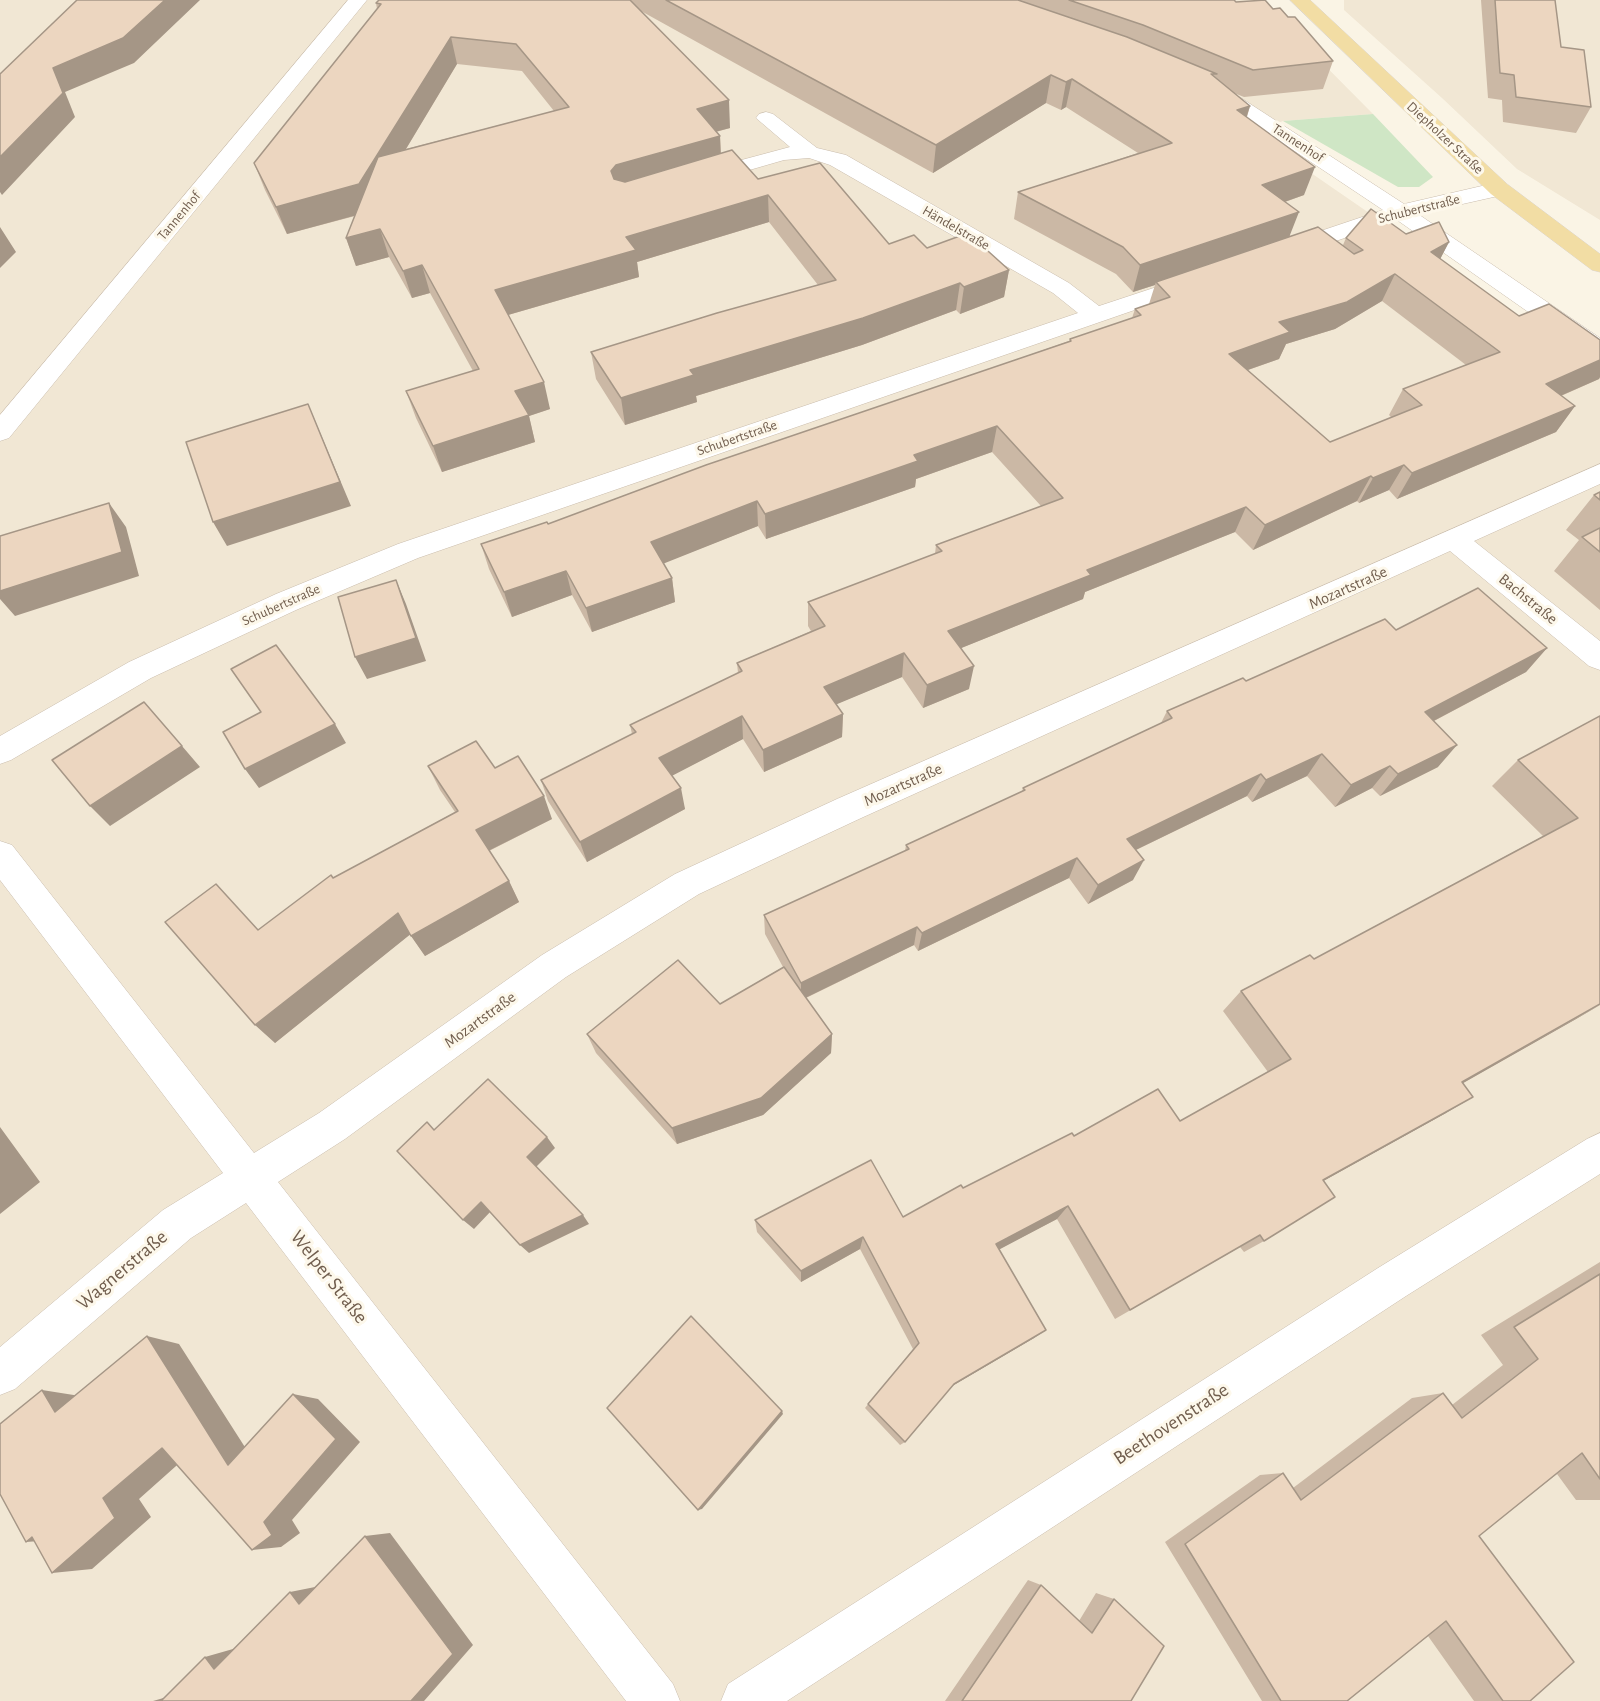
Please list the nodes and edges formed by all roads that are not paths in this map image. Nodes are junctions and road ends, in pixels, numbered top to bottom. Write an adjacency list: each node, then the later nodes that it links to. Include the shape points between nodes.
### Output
1 (358, 0): 14 (street, Tannenhof)
2 (1299, 0): 7 (main road, Diepholzer Straße)
3 (1196, 84): 8 (street, Tannenhof, via 1234,102)
4 (766, 118): 5 (street, Händelstraße)
5 (810, 152): 6 (street, Händelstraße, via 782,154); 12 (street, Händelstraße, via 838,160 1061,288)
6 (683, 183)
7 (1499, 189): 8 (street, Schubertstraße); 10 (main road, Diepholzer Straße)
8 (1400, 212): 9 (street, Schubertstraße); 13 (street, Tannenhof)
9 (1264, 258)
10 (1600, 266)
11 (1219, 273): 12 (street, Schubertstraße)
12 (1095, 315): 18 (street, Schubertstraße, via 408,551 140,670)
13 (1600, 350)
14 (0, 432)
15 (1600, 473): 16 (street, Mozartstraße)
16 (1455, 540): 17 (street, Bachstraße); 21 (street, Mozartstraße, via 687,884 554,966 332,1126)
17 (1600, 658)
18 (0, 751)
19 (0, 855): 21 (street, Welper Straße)
20 (1600, 1152): 24 (street, Beethovenstraße)
21 (251, 1176): 22 (street, Wagnerstraße, via 177,1224); 23 (street, Welper Straße)
22 (0, 1374)
23 (656, 1701)
24 (745, 1701)

